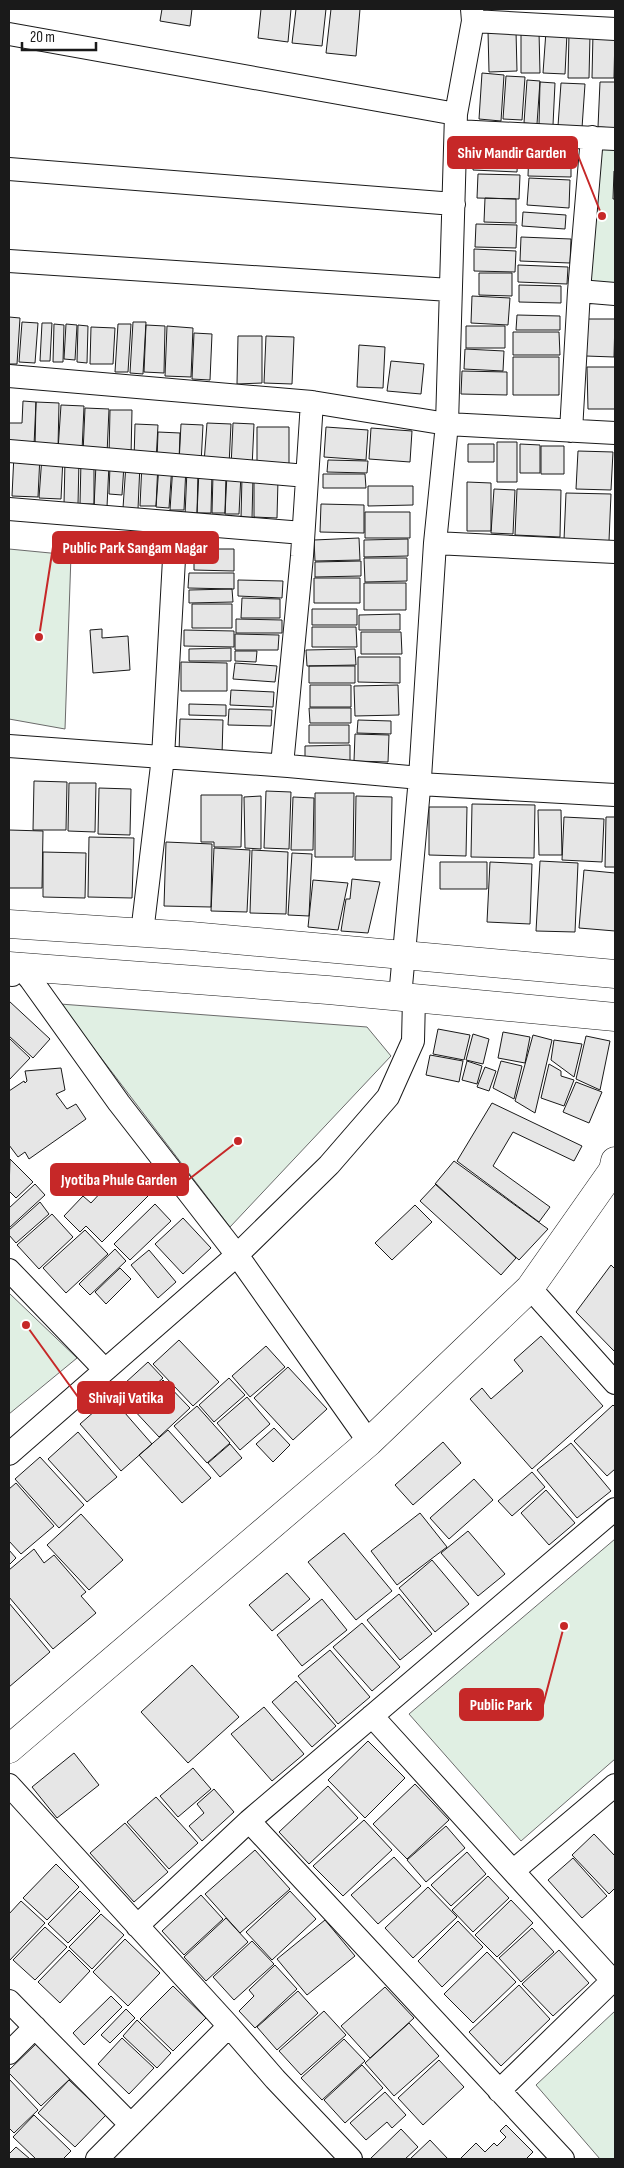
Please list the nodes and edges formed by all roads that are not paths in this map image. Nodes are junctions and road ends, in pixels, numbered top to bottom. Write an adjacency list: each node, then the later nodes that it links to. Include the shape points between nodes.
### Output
1 (472, 15): 2 (street); 4 (street)
2 (615, 29)
3 (9, 34): 4 (street)
4 (456, 122): 5 (street); 8 (street)
5 (592, 137): 6 (street); 11 (street)
6 (615, 139)
7 (9, 169): 8 (street)
8 (454, 204): 10 (street)
9 (9, 260): 10 (street)
10 (450, 290): 15 (street)
11 (579, 291): 12 (street); 16 (street)
12 (615, 294)
13 (10, 378): 14 (street)
14 (312, 402): 15 (street); 19 (street)
15 (447, 424): 16 (street); 23 (street)
16 (571, 431): 17 (street)
17 (615, 434)
18 (9, 450): 19 (street)
19 (307, 476): 22 (street)
20 (9, 509): 21 (street)
21 (176, 523): 22 (street); 26 (street)
22 (303, 533): 27 (street)
23 (435, 543): 24 (street); 28 (street)
24 (615, 552)
25 (9, 746): 26 (street)
26 (163, 757): 27 (street); 31 (street)
27 (282, 765): 28 (street)
28 (420, 781): 29 (street); 32 (street)
29 (615, 795)
30 (9, 924): 31 (street)
31 (142, 933): 32 (street)
32 (404, 955): 34 (street); 35 (street)
33 (12, 970): 35 (street); 38 (street)
34 (615, 974)
35 (407, 997): 36 (street); 38 (street, via 414,1041 388,1097 328,1165)
36 (615, 1018)
37 (615, 1167): 40 (street)
38 (237, 1255): 41 (street); 43 (street)
39 (9, 1270): 41 (street)
40 (530, 1288): 42 (street); 43 (street)
41 (105, 1370): 44 (street)
42 (615, 1384)
43 (369, 1442): 47 (street)
44 (9, 1454)
45 (615, 1509): 46 (street)
46 (372, 1716): 50 (street); 51 (street)
47 (9, 1749)
48 (9, 1785): 52 (street)
49 (615, 1785): 51 (street)
50 (248, 1821): 52 (street); 58 (street)
51 (513, 1871): 53 (street)
52 (137, 1926): 55 (street)
53 (614, 1979): 58 (street)
54 (9, 2001): 56 (street)
55 (229, 2026): 59 (street); 61 (street)
56 (35, 2027): 57 (street); 59 (street)
57 (9, 2053)
58 (499, 2091): 62 (street)
59 (130, 2124): 60 (street)
60 (96, 2159)
61 (351, 2159)
62 (563, 2159)

